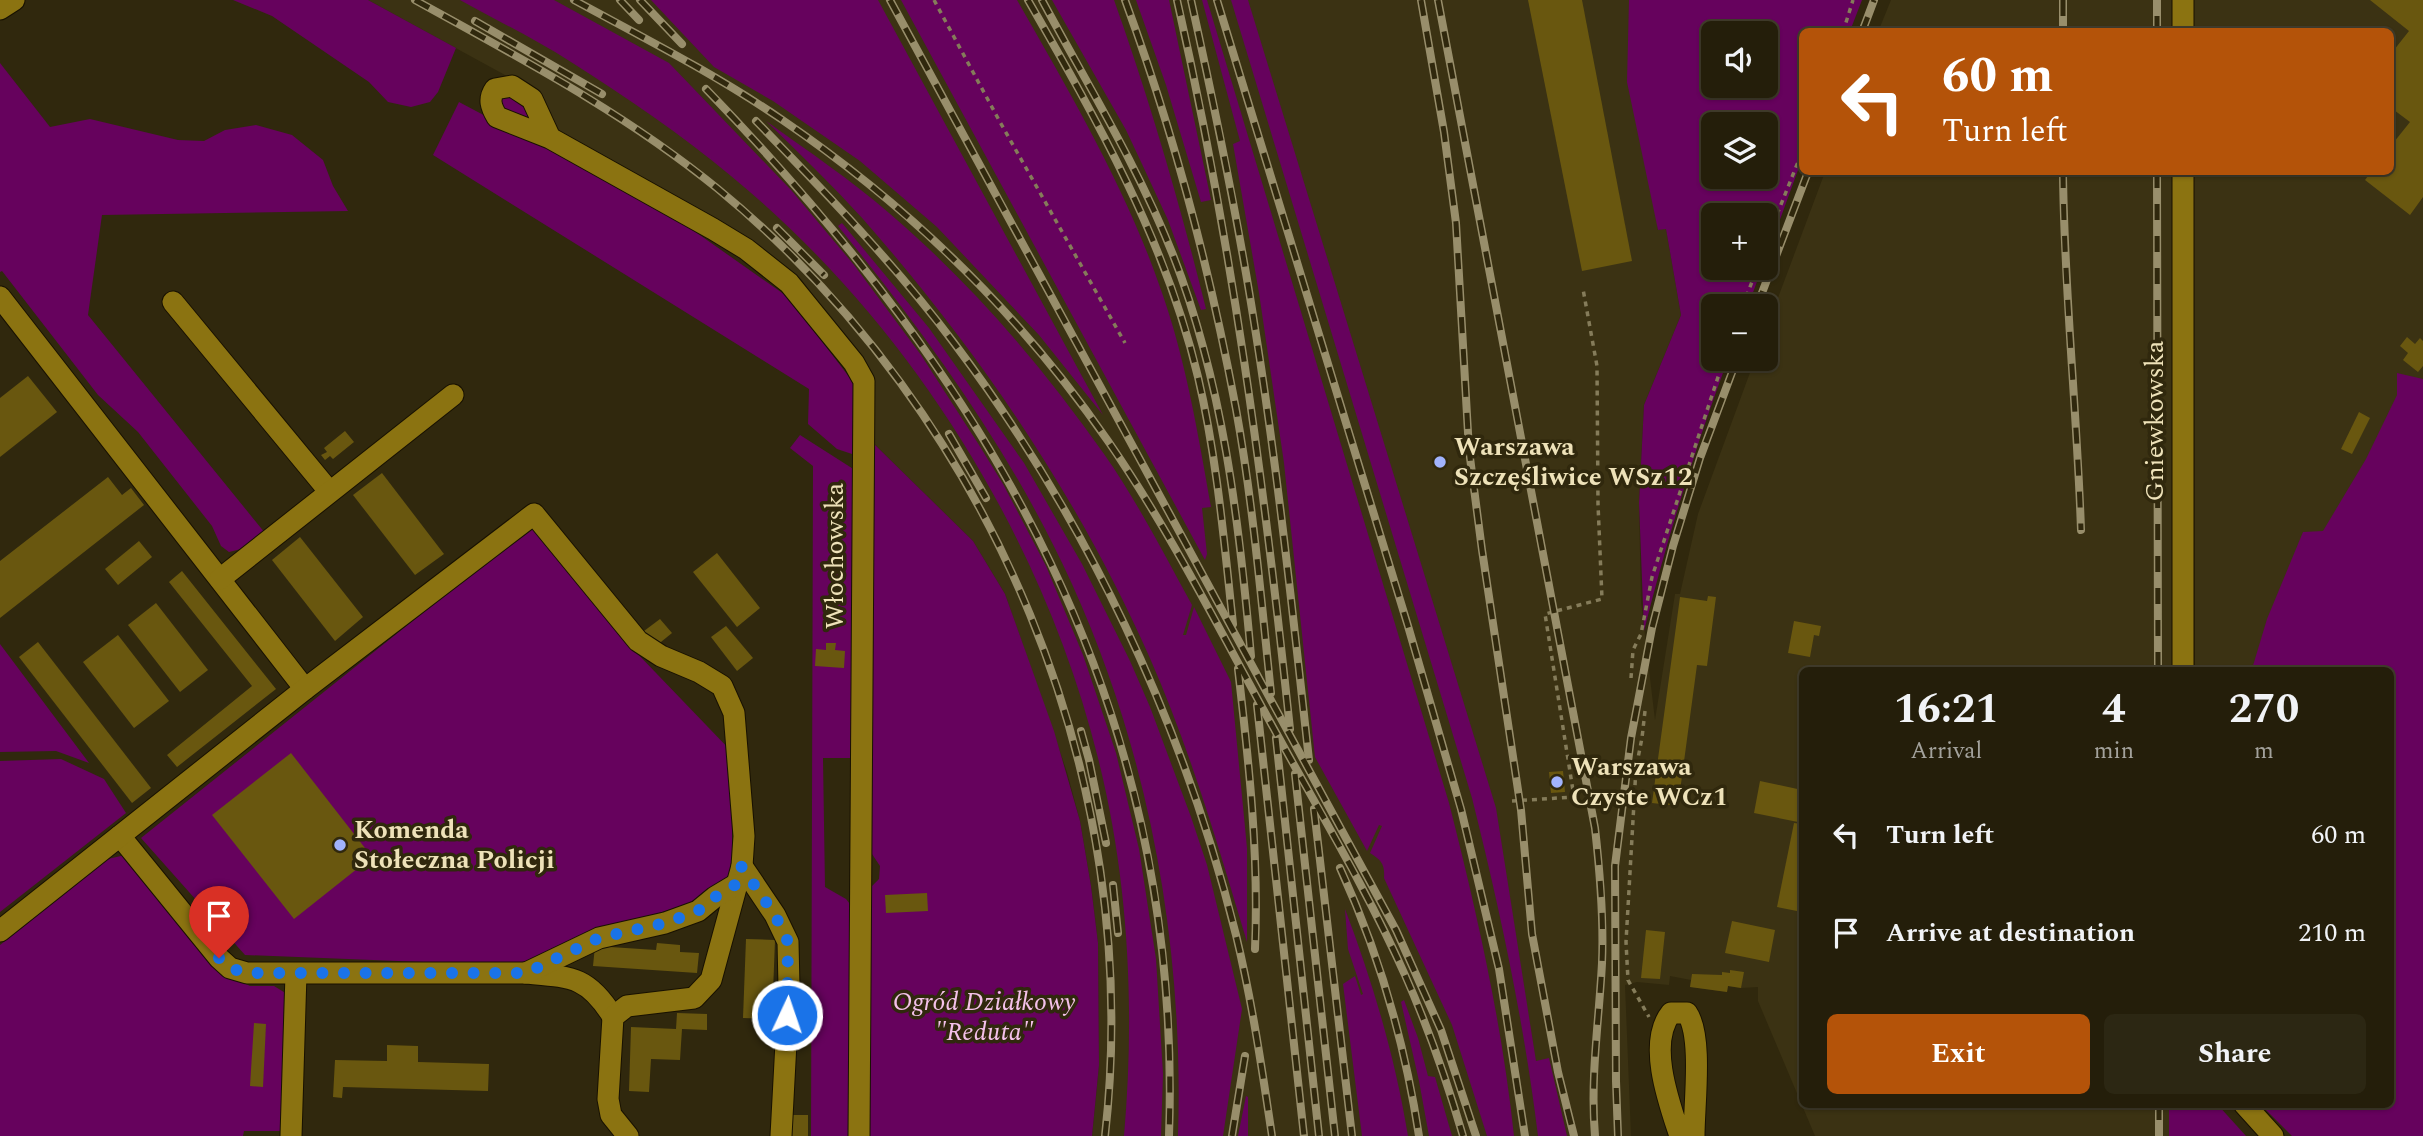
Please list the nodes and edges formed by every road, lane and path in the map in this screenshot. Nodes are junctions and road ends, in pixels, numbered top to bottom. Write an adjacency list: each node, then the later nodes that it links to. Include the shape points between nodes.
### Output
1 (14, 0): 5 (street)
2 (934, 0): 15 (path)
3 (1853, 0): 6 (path)
4 (2183, 0): 7 (street)
5 (0, 9)
6 (1844, 28)
7 (2183, 28)
8 (550, 138): 36 (street, Włochowska, via 713,229 769,267 789,283 864,381)
9 (1799, 160): 11 (path)
10 (2183, 175): 20 (street, Gniewkowska)
11 (1778, 212)
12 (1583, 289): 24 (path, via 1597,366 1602,599 1545,614 1574,797)
13 (0, 297): 19 (street)
14 (173, 302): 18 (street)
15 (1125, 343)
16 (1720, 371): 21 (path, via 1652,577 1641,634 1633,650)
17 (453, 395): 18 (street)
18 (329, 491): 19 (street)
19 (220, 579): 22 (street)
20 (2183, 667)
21 (1631, 678)
22 (305, 689): 25 (street); 26 (street, via 534,514 638,641 722,686 734,713 744,836)
23 (1645, 711): 31 (path, via 1636,768 1626,942 1628,980)
24 (1513, 802)
25 (120, 836): 27 (street); 29 (street, via 230,968)
26 (738, 876): 28 (street, via 698,911 599,938); 30 (street, via 711,980 694,998 626,1006); 35 (street, via 775,915 788,942)
27 (0, 931)
28 (526, 973): 29 (street); 30 (street, via 570,977 592,989)
29 (296, 974): 33 (street)
30 (613, 1017): 34 (street, via 608,1099 611,1115)
31 (1662, 1041): 37 (street, via 1662,1081); 38 (street, via 1671,1013 1686,1013 1696,1040)
32 (2248, 1108): 39 (street)
33 (291, 1136)
34 (628, 1136)
35 (781, 1136)
36 (859, 1136)
37 (1680, 1136)
38 (1694, 1136)
39 (2273, 1136)

